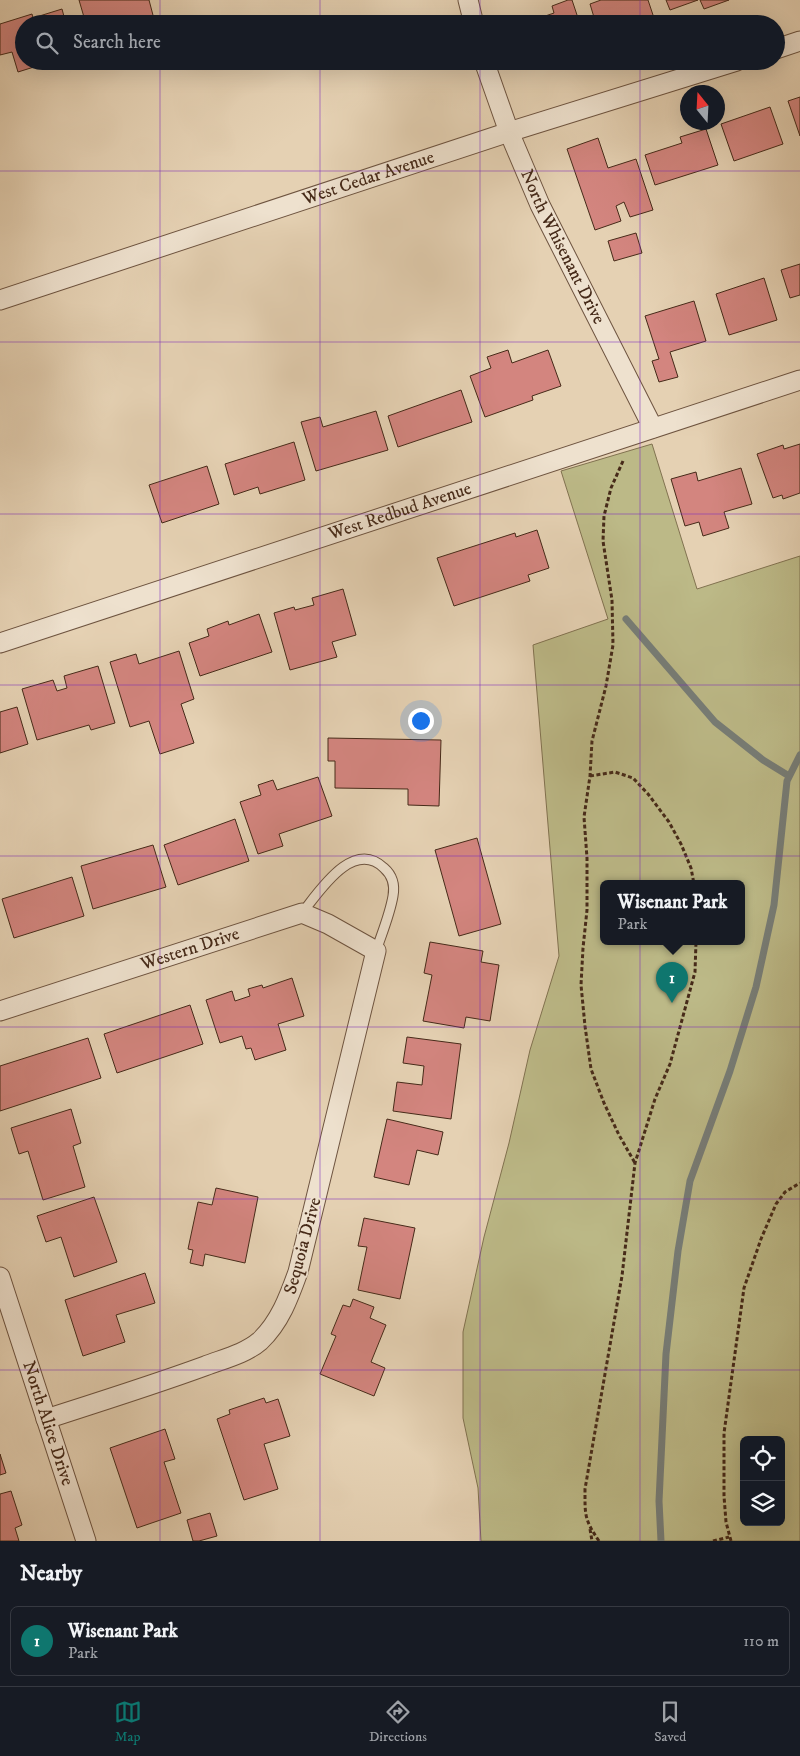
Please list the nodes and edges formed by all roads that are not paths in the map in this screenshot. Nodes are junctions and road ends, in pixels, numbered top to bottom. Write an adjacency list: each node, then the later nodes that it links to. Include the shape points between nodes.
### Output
1 (468, 0): 2 (street)
2 (472, 15)
3 (800, 41): 4 (street)
4 (785, 46)
5 (487, 70): 7 (street, North Whisenant Drive)
6 (707, 70): 7 (street, West Cedar Avenue)
7 (509, 132): 8 (street, West Cedar Avenue); 10 (street, North Whisenant Drive)
8 (0, 300)
9 (800, 380): 10 (street, West Redbud Avenue)
10 (646, 430): 11 (street, West Redbud Avenue)
11 (0, 643)
12 (302, 913): 13 (street); 13 (lane, via 343,866 354,860 380,864 394,882 394,895); 14 (street, Western Drive)
13 (376, 950): 16 (street, Sequoia Drive, via 298,1272 289,1299 274,1325 259,1342 240,1353)
14 (0, 1011)
15 (0, 1277): 16 (street, North Alice Drive)
16 (46, 1419): 17 (street, North Alice Drive)
17 (86, 1541)

